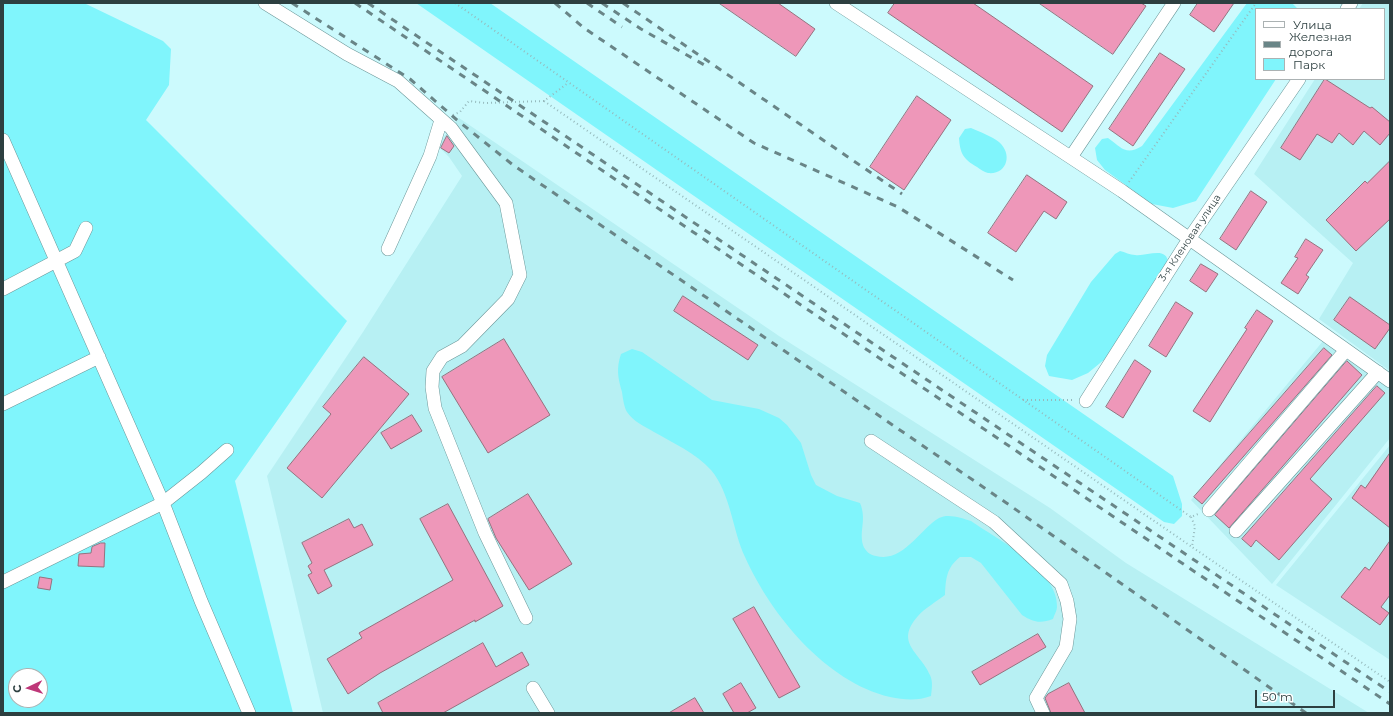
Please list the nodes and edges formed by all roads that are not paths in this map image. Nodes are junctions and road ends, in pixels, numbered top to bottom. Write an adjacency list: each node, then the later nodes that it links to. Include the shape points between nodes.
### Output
1 (265, 3): 5 (street, via 398,82)
2 (836, 3): 7 (street)
3 (1174, 3): 7 (street)
4 (1298, 80): 10 (street, 3-я Кленовая улица)
5 (441, 120): 11 (street, via 430,156); 26 (street, via 451,128 506,203 520,275 508,299 462,346 442,357 433,371 435,408 485,533)
6 (3, 140): 8 (street)
7 (1071, 157): 10 (street)
8 (7, 164): 12 (street)
9 (86, 228): 12 (street, via 75,251)
10 (1189, 239): 14 (street); 18 (street, 3-я Кленовая улица)
11 (388, 249)
12 (56, 262): 13 (street); 15 (street)
13 (3, 289)
14 (1346, 350): 16 (street); 23 (street)
15 (99, 357): 19 (street); 22 (street)
16 (1378, 372): 17 (street); 24 (street)
17 (1390, 381)
18 (1086, 401)
19 (3, 404)
20 (871, 441): 30 (street, via 994,522 1061,584 1070,619 1066,647 1036,698)
21 (227, 450): 22 (street)
22 (163, 503): 25 (street); 28 (street)
23 (1209, 510)
24 (1236, 531)
25 (3, 582)
26 (526, 618)
27 (533, 688): 29 (street)
28 (249, 713)
29 (548, 713)
30 (1043, 713)

